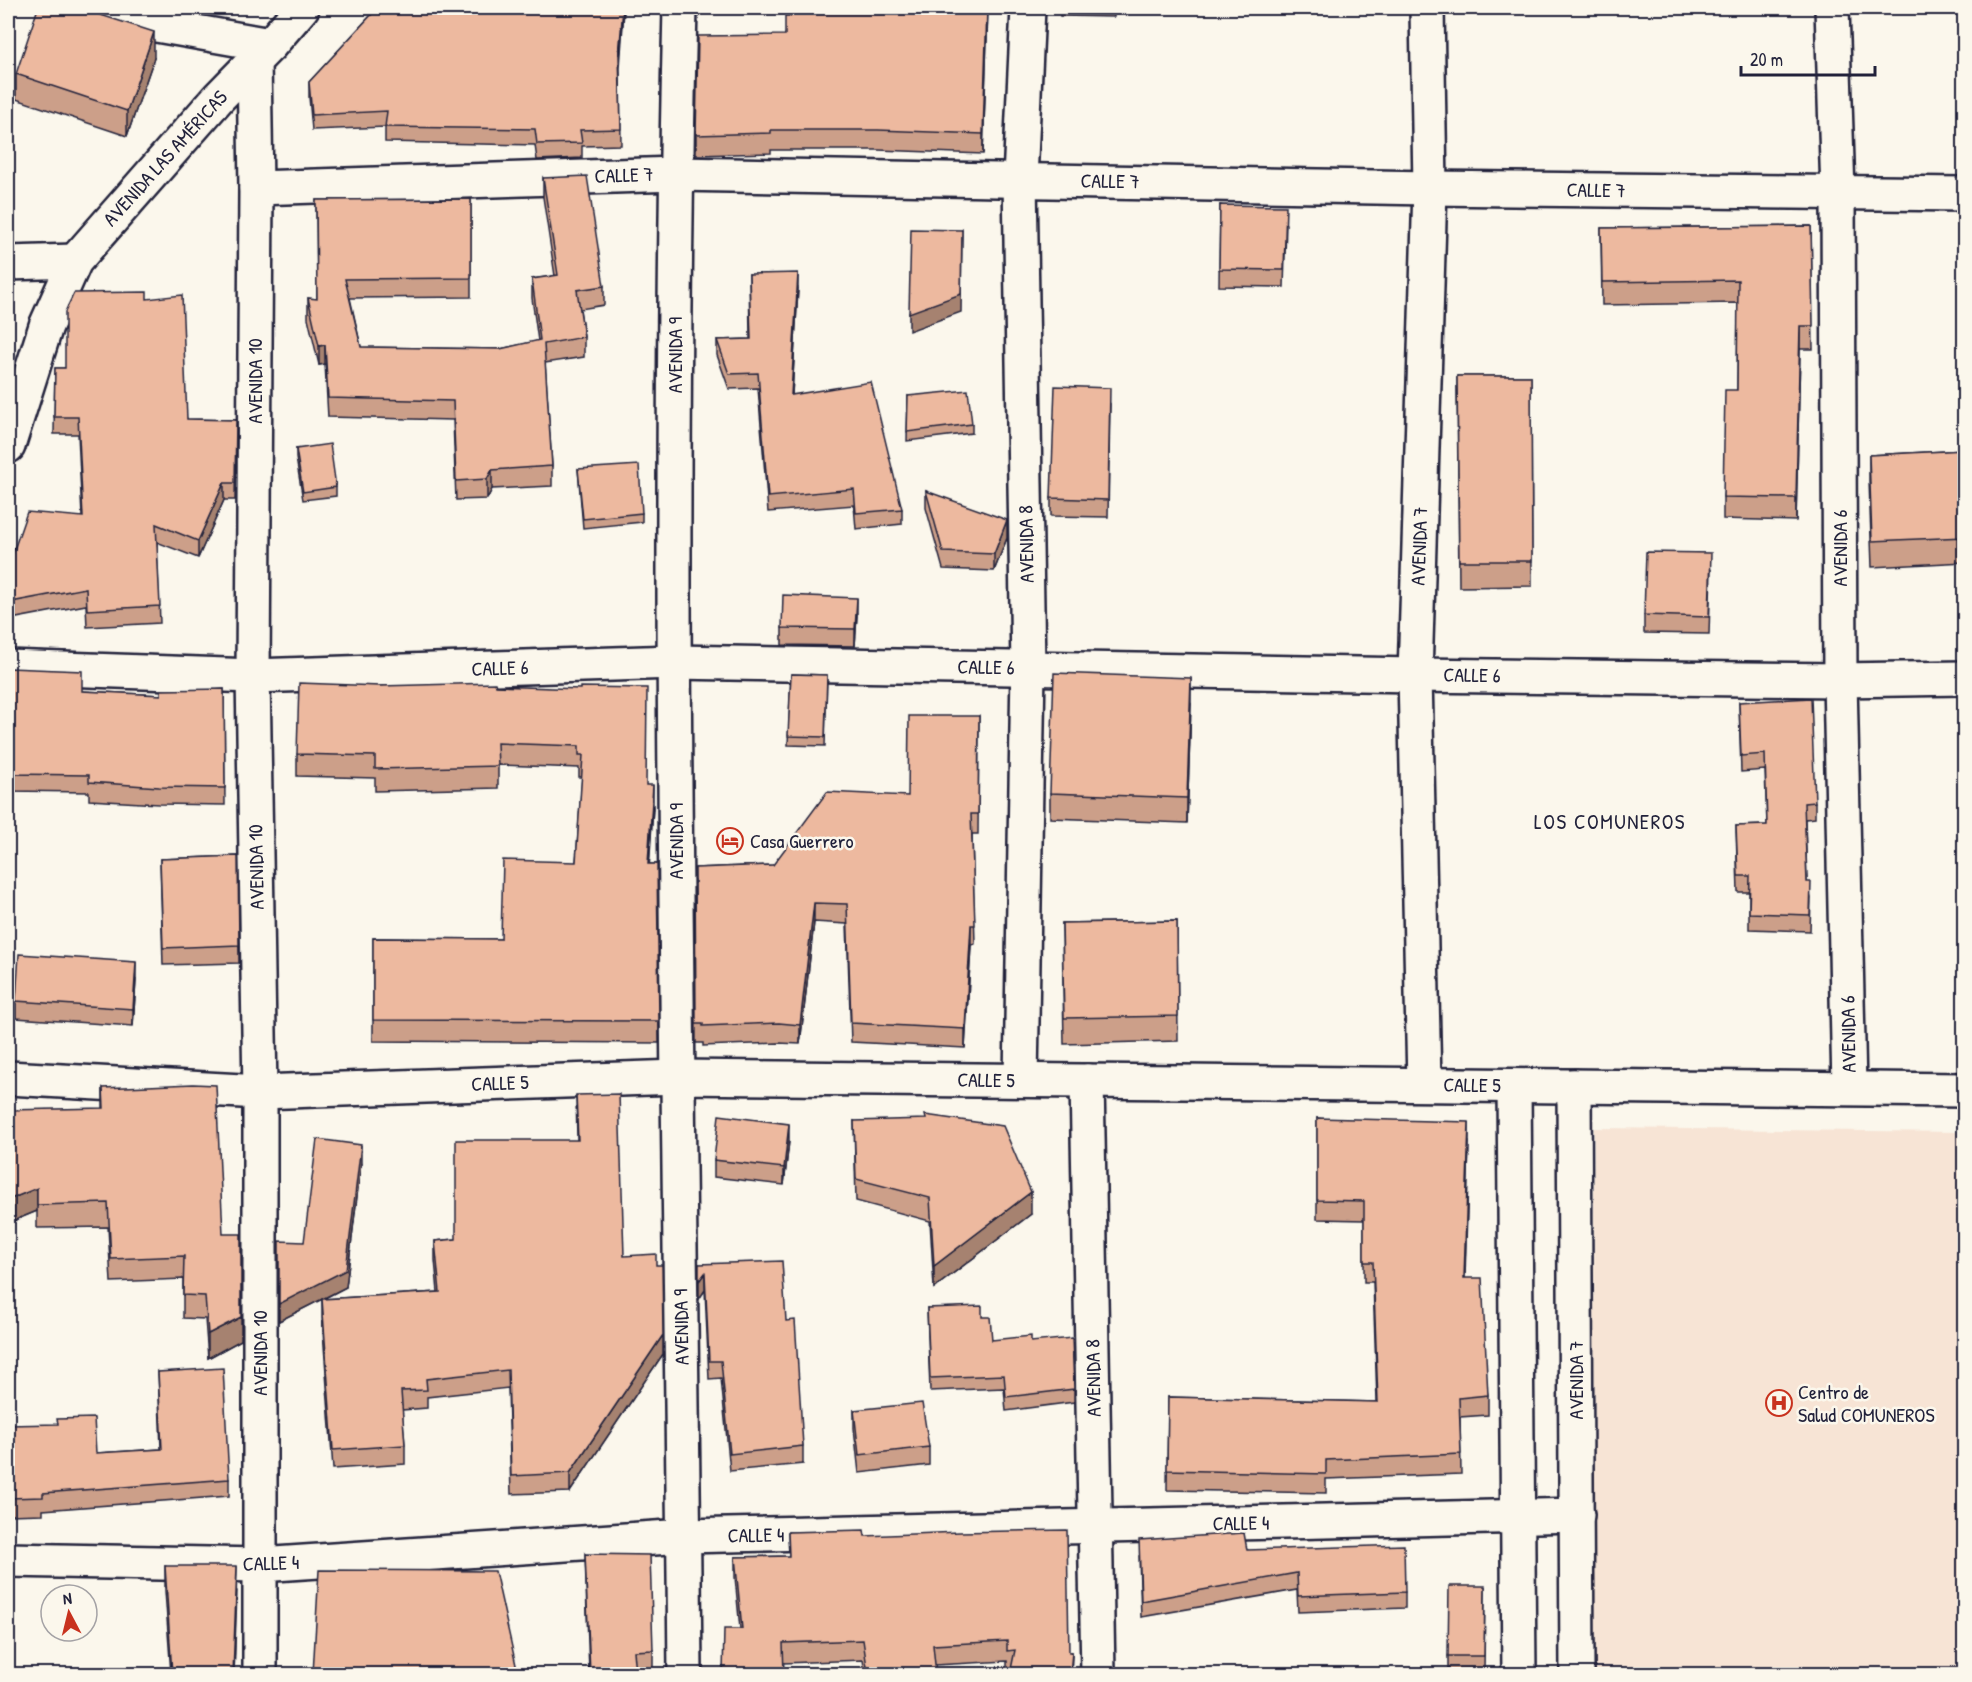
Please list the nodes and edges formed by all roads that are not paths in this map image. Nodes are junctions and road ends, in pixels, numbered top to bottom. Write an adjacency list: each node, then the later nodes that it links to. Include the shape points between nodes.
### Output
1 (60, 8): 7 (street)
2 (302, 8): 7 (street, AVENIDA LAS AMÉRICAS)
3 (680, 8): 8 (street, AVENIDA 9)
4 (1028, 8): 9 (street, AVENIDA 8)
5 (1427, 8): 11 (street, AVENIDA 7)
6 (1832, 8): 12 (street, AVENIDA 6)
7 (262, 53): 10 (street, AVENIDA 10); 14 (street, AVENIDA LAS AMÉRICAS)
8 (676, 174): 9 (street, CALLE 7); 10 (street, CALLE 7); 17 (street, AVENIDA 9)
9 (1020, 179): 11 (street, CALLE 7); 19 (street, AVENIDA 8)
10 (256, 188): 21 (street, AVENIDA 10)
11 (1430, 188): 12 (street, CALLE 7); 20 (street, AVENIDA 7)
12 (1838, 193): 13 (street, CALLE 7); 23 (street, AVENIDA 6)
13 (1965, 194)
14 (75, 261): 15 (street); 16 (street, AVENIDA LAS AMÉRICAS, via 46,326)
15 (8, 262)
16 (8, 446)
17 (674, 662): 19 (street, CALLE 6); 21 (street, CALLE 6); 24 (street, AVENIDA 9)
18 (8, 667): 21 (street, CALLE 6)
19 (1028, 668): 20 (street, CALLE 6); 26 (street, AVENIDA 8)
20 (1415, 675): 23 (street, CALLE 6); 28 (street, AVENIDA 7)
21 (253, 676): 33 (street, AVENIDA 10)
22 (1965, 678): 23 (street, CALLE 6)
23 (1840, 680): 31 (street, AVENIDA 6)
24 (678, 1077): 26 (street, CALLE 5); 33 (street, CALLE 5); 37 (street, AVENIDA 9)
25 (8, 1078): 33 (street, CALLE 5)
26 (1021, 1080): 27 (street, CALLE 5)
27 (1087, 1081): 28 (street, CALLE 5); 36 (street, AVENIDA 8)
28 (1424, 1084): 29 (street, CALLE 5)
29 (1514, 1086): 30 (street, CALLE 5); 35 (street)
30 (1574, 1086): 31 (street, CALLE 5); 34 (street, AVENIDA 7)
31 (1849, 1088): 32 (street, CALLE 5)
32 (1965, 1090)
33 (260, 1092): 39 (street, AVENIDA 10)
34 (1576, 1515): 35 (street, CALLE 4); 44 (street, AVENIDA 7)
35 (1517, 1516): 36 (street, CALLE 4); 43 (street)
36 (1095, 1526): 37 (street, CALLE 4); 42 (street, AVENIDA 8)
37 (684, 1536): 39 (street, CALLE 4); 41 (street, AVENIDA 9)
38 (8, 1560): 39 (street, CALLE 4)
39 (260, 1565): 40 (street, AVENIDA 10)
40 (260, 1674)
41 (685, 1674)
42 (1098, 1674)
43 (1519, 1674)
44 (1577, 1674)

